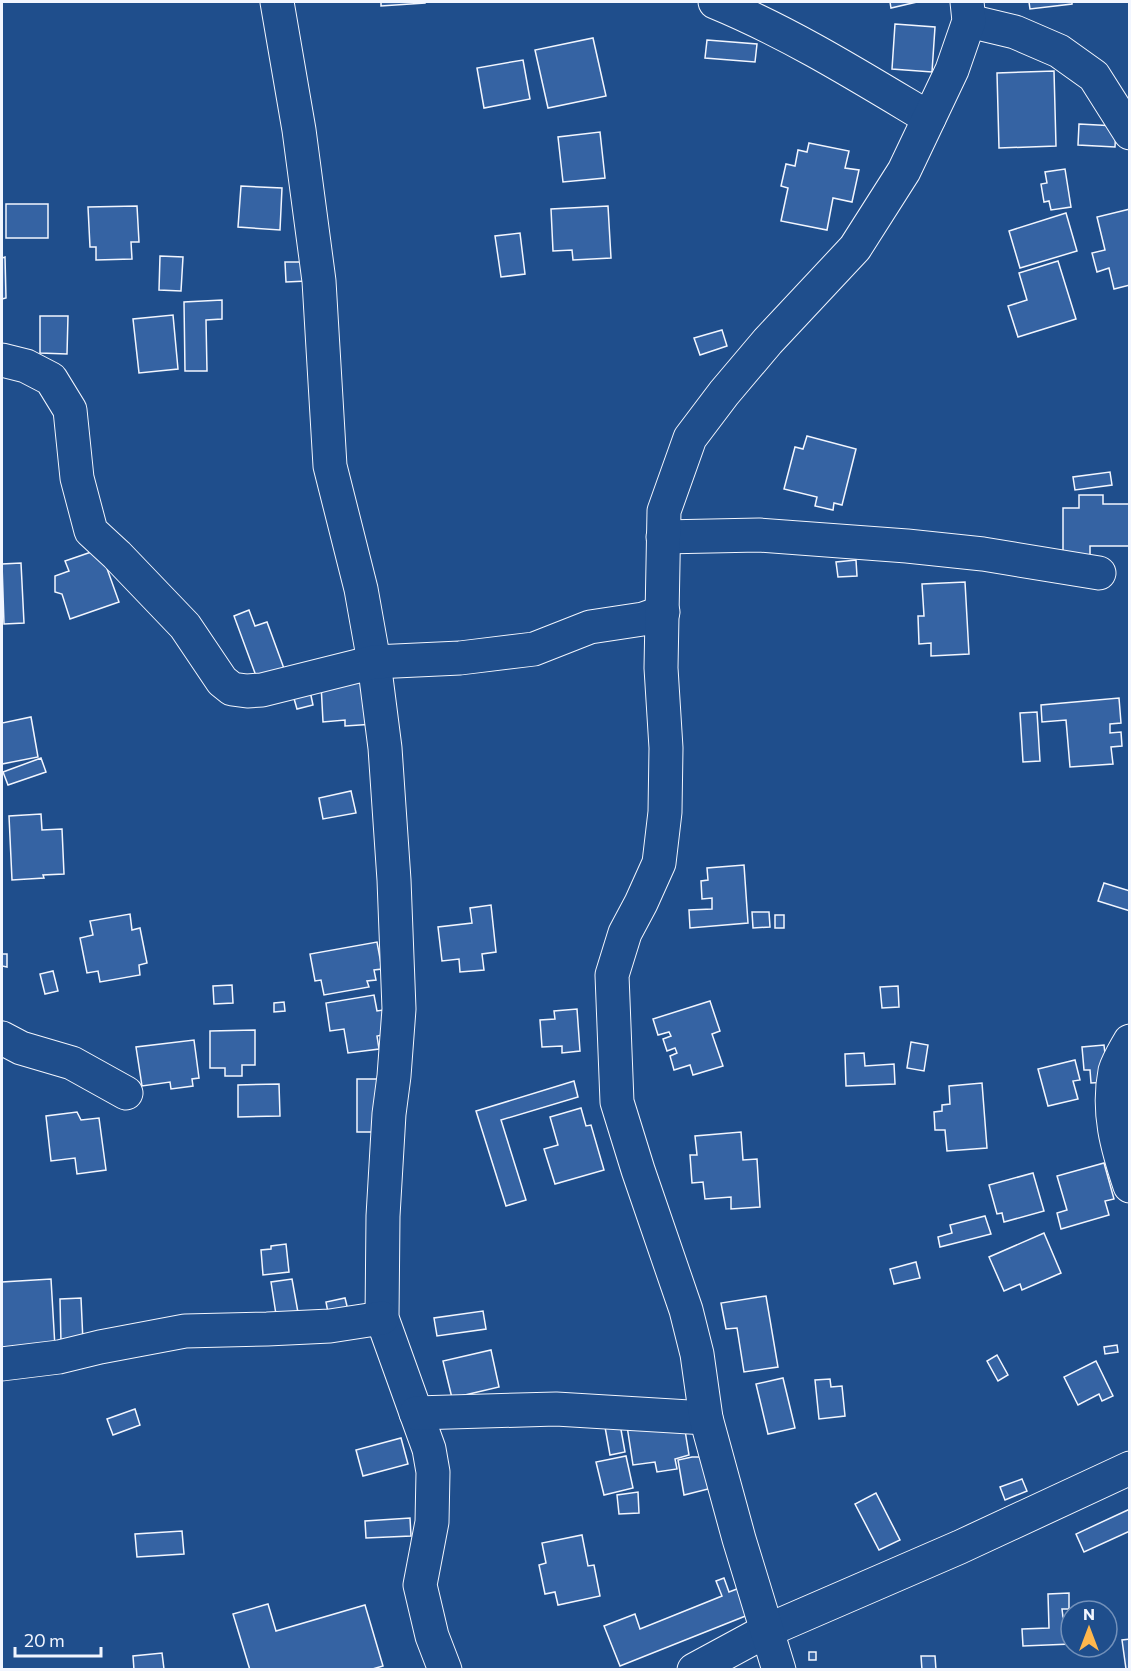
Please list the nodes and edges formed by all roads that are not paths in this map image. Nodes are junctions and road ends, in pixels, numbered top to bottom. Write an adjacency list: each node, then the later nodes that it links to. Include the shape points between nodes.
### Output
1 (277, 2): 10 (street, via 319,281 330,466 361,589)
2 (715, 2): 4 (street, via 825,55)
3 (968, 11): 4 (street, via 952,70); 5 (street, via 1059,51 1094,76)
4 (929, 118): 7 (street, via 904,171 855,248 768,341 690,438 664,511)
5 (1130, 133)
6 (2, 360): 10 (street, via 26,366 51,379 70,410 76,478 91,531 185,626 222,681 232,689 262,690)
7 (663, 537): 8 (street, via 759,535 907,546); 9 (street)
8 (1099, 573)
9 (663, 612): 10 (street, via 590,627 534,649); 18 (street, via 665,812 659,863 625,933 612,975 617,1102 686,1310)
10 (374, 662): 15 (street, via 385,748 399,1009 383,1216)
11 (2, 1038): 13 (street, via 21,1048 72,1063)
12 (1130, 1041): 14 (street, via 1116,1069 1111,1112)
13 (126, 1093)
14 (1130, 1186)
15 (382, 1318): 16 (street, via 330,1326 185,1331 58,1357); 17 (street)
16 (2, 1364)
17 (416, 1413): 18 (street, via 556,1409); 21 (street, via 433,1472 432,1522 420,1585 432,1636)
18 (706, 1418): 20 (street)
19 (1130, 1468): 20 (street)
20 (766, 1631): 22 (street); 23 (street)
21 (446, 1670)
22 (694, 1670)
23 (779, 1670)

